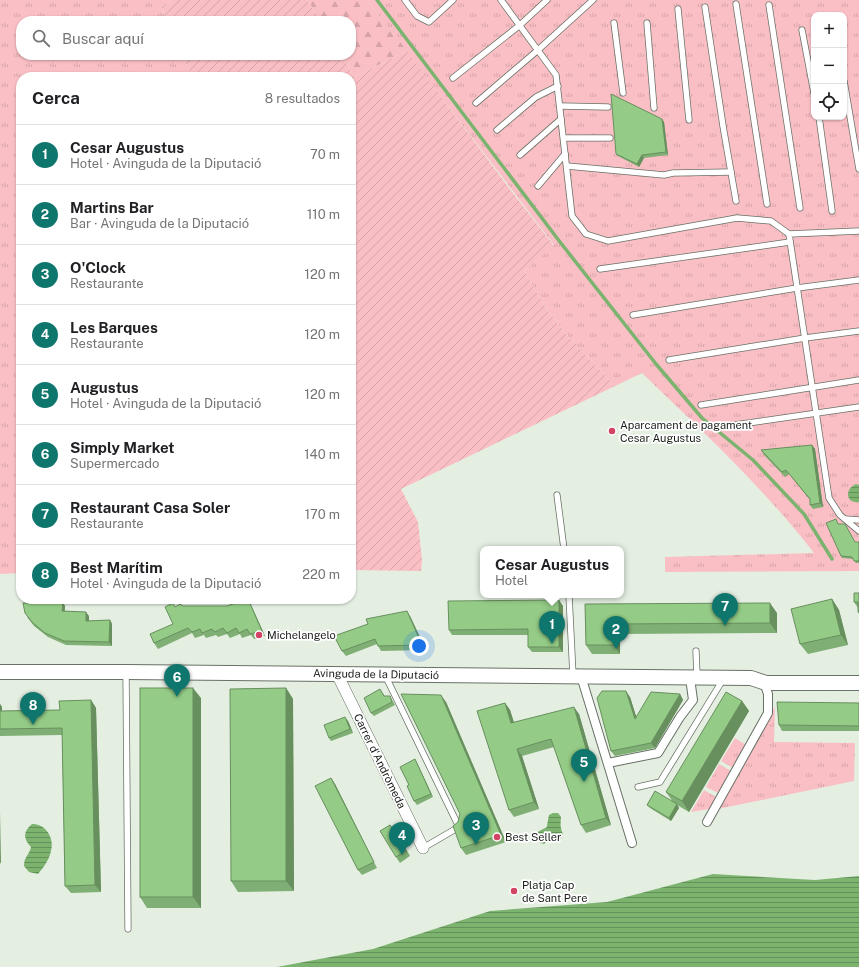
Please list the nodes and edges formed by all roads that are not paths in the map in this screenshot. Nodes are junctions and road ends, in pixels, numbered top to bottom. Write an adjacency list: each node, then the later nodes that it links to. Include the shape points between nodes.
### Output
1 (405, 0): 2 (lane, via 417,16 429,22)
2 (453, 0)
3 (501, 0): 12 (lane)
4 (547, 0): 12 (lane)
5 (593, 0): 14 (lane)
6 (736, 4): 37 (lane)
7 (770, 5): 38 (lane)
8 (705, 7): 34 (lane)
9 (678, 9): 25 (lane)
10 (614, 23): 19 (lane)
11 (647, 23): 23 (lane)
12 (520, 25): 14 (lane); 15 (lane)
13 (802, 30): 16 (lane)
14 (538, 50): 18 (lane, via 556,75); 20 (lane)
15 (453, 78)
16 (812, 84)
17 (845, 84): 33 (lane)
18 (558, 86): 21 (lane); 27 (lane, via 536,97)
19 (623, 93)
20 (476, 103)
21 (560, 106): 22 (lane); 24 (lane)
22 (608, 107)
23 (654, 108)
24 (561, 119): 28 (lane); 31 (lane)
25 (689, 120)
26 (819, 120): 39 (lane)
27 (497, 130)
28 (564, 138): 29 (lane); 30 (lane)
29 (610, 138)
30 (565, 154): 32 (lane); 35 (lane)
31 (520, 155)
32 (567, 166): 34 (lane, via 664,175); 41 (lane, via 572,216 586,234 608,241 737,218 771,221)
33 (859, 169)
34 (731, 172): 36 (lane)
35 (538, 186)
36 (736, 201)
37 (767, 204)
38 (800, 208)
39 (832, 211)
40 (859, 231): 41 (lane)
41 (789, 234): 42 (lane)
42 (790, 242): 43 (lane); 45 (lane)
43 (600, 269)
44 (859, 280): 45 (lane)
45 (797, 288): 46 (lane); 48 (lane)
46 (633, 315)
47 (859, 331): 48 (lane)
48 (804, 338): 49 (lane); 51 (lane)
49 (669, 360)
50 (859, 380): 51 (lane)
51 (812, 387): 52 (lane); 54 (lane)
52 (701, 405)
53 (859, 407): 54 (lane)
54 (816, 412): 55 (lane); 56 (lane)
55 (726, 426)
56 (821, 444): 57 (lane); 59 (lane, via 829,498)
57 (813, 445)
58 (557, 495): 62 (lane)
59 (845, 519): 60 (lane); 61 (lane)
60 (859, 520)
61 (859, 531)
62 (564, 546)
63 (569, 598): 70 (lane)
64 (696, 651): 71 (lane)
65 (0, 672): 66 (street, Avinguda de la Diputació)
66 (126, 672): 67 (street, Avinguda de la Diputació); 81 (lane)
67 (337, 674): 68 (street, Avinguda de la Diputació); 80 (street, Carrer d'Andròmeda)
68 (385, 674): 70 (street, Avinguda de la Diputació); 80 (lane, via 459,827)
69 (859, 675): 73 (street, via 766,673)
70 (577, 676): 71 (street, Avinguda de la Diputació); 76 (street)
71 (693, 678): 72 (street, Avinguda de la Diputació); 76 (street, via 693,700 658,753)
72 (724, 678): 73 (street, Avinguda de la Diputació); 77 (lane, via 660,782)
73 (751, 678): 74 (street, via 766,683)
74 (859, 683)
75 (766, 688): 78 (street, via 768,713)
76 (608, 763): 79 (street)
77 (638, 787)
78 (707, 822)
79 (632, 844)
80 (423, 848)
81 (128, 929)

